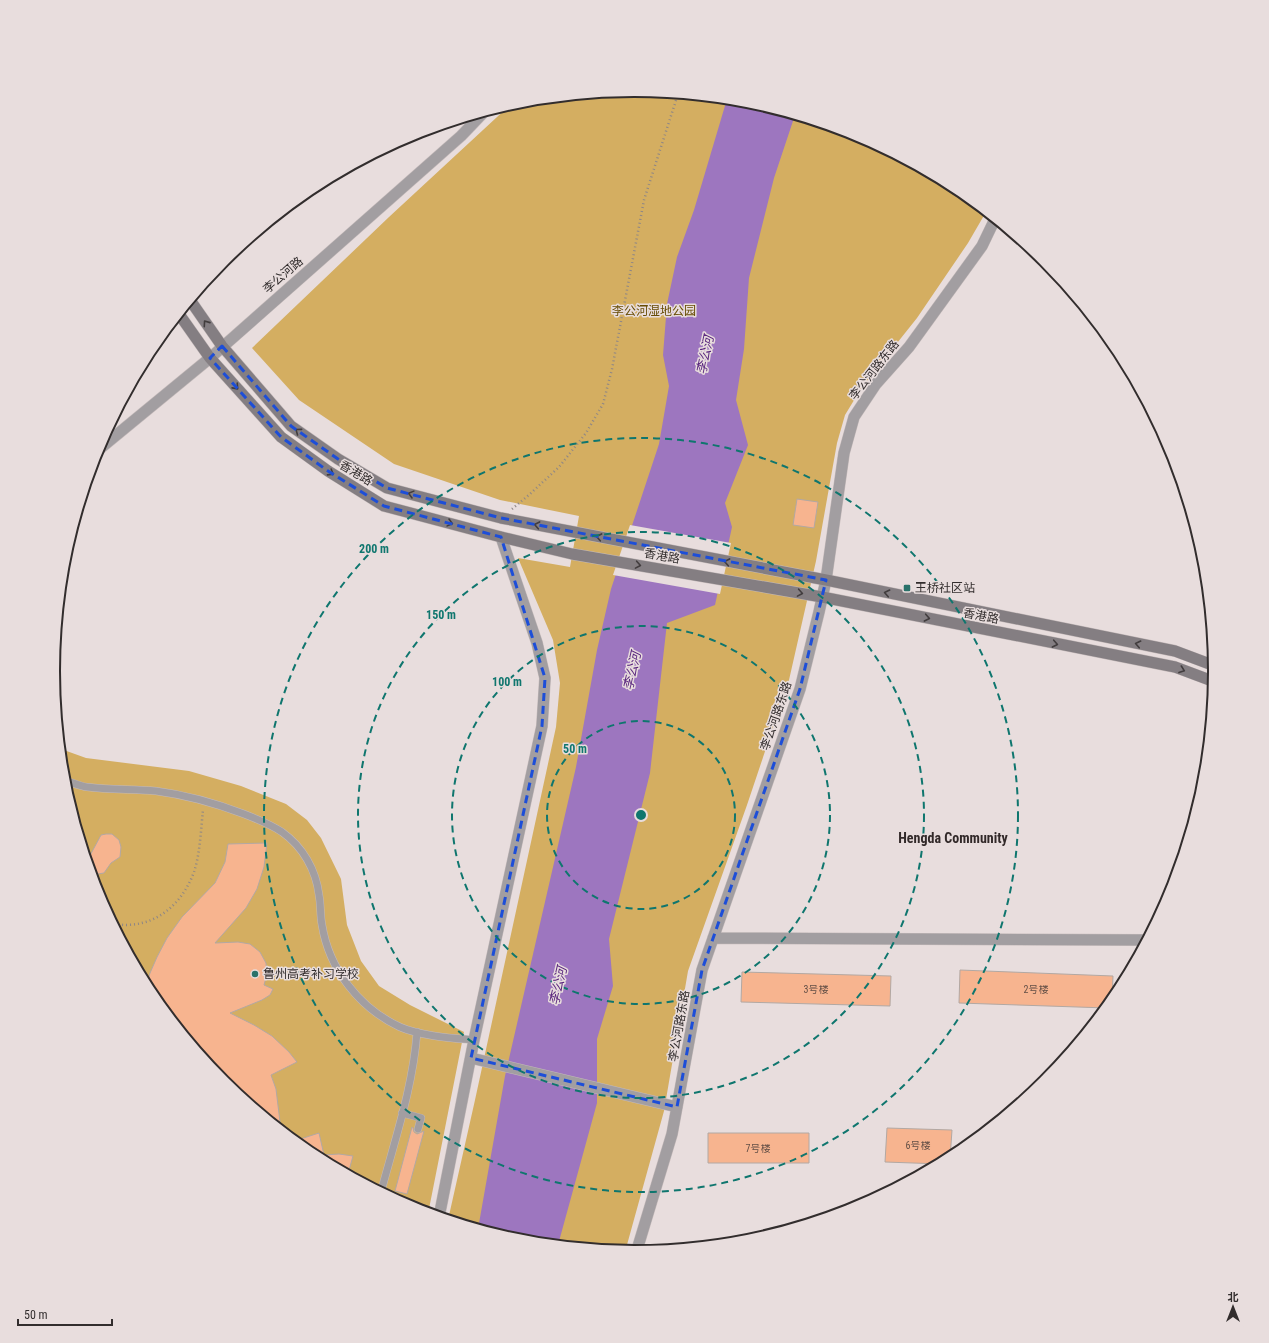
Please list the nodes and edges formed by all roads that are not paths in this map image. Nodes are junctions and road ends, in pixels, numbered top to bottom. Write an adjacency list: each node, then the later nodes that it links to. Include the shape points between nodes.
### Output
1 (477, 120): 5 (street, 李公河路)
2 (993, 223): 9 (street, 李公河路东路, via 982,246 908,347 876,384 854,417 844,453)
3 (193, 305): 5 (main road, 香港路, one-way to 3)
4 (182, 318): 6 (main road, 香港路)
5 (222, 346): 6 (street, 李公河路); 9 (main road, 香港路, one-way to 5, via 501,518 387,488 338,459 291,426)
6 (210, 358): 7 (street, 李公河路); 8 (main road, 香港路, one-way to 8, via 281,437 328,471 384,506)
7 (108, 442)
8 (501, 537): 10 (main road, 香港路, one-way to 10, via 572,554); 17 (street, via 537,643 545,678 542,726)
9 (826, 580): 10 (street, 李公河路东路); 11 (main road, 香港路, one-way to 9, via 1175,651)
10 (822, 597): 12 (main road, 香港路, one-way to 12, via 1175,668); 14 (street, 李公河路东路, via 800,689)
11 (1209, 664)
12 (1209, 680)
13 (71, 782): 16 (lane, via 86,787 156,791 192,797 263,822 282,832 297,845 316,876 323,935 331,957 344,980 361,1000 381,1016 400,1027)
14 (714, 938): 15 (street); 19 (street, 李公河路东路, via 702,970)
15 (1142, 940)
16 (417, 1032): 17 (lane); 20 (lane, via 415,1057)
17 (474, 1040): 18 (street)
18 (471, 1058): 19 (street); 23 (street)
19 (677, 1107): 24 (street, 李公河路东路, via 672,1134)
20 (402, 1113): 21 (lane, via 421,1118); 22 (lane)
21 (418, 1129)
22 (382, 1188)
23 (439, 1212)
24 (638, 1246)

